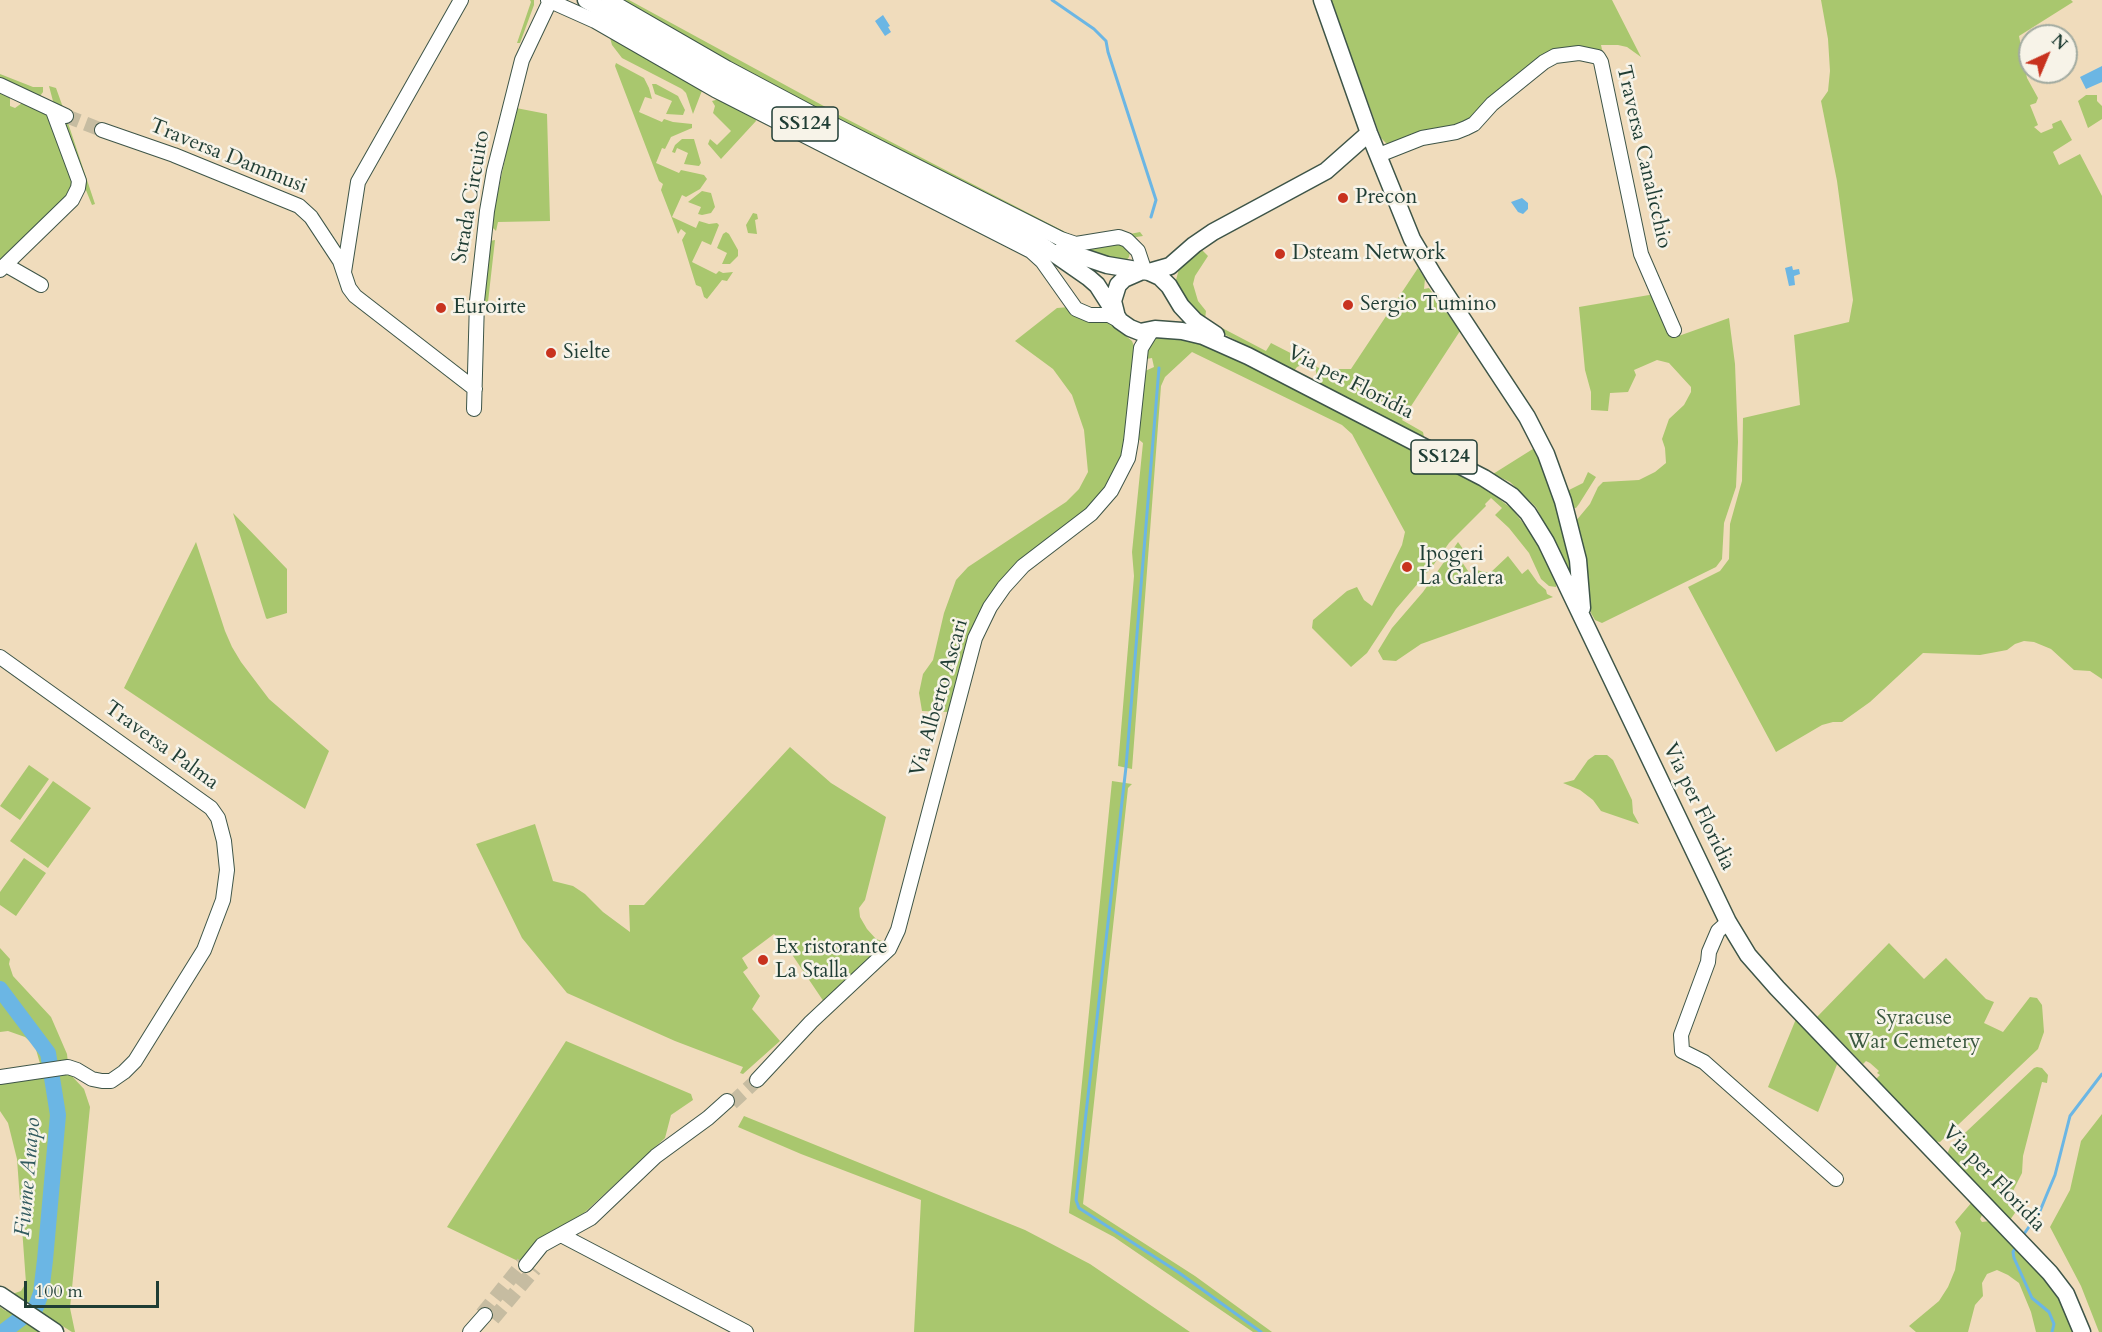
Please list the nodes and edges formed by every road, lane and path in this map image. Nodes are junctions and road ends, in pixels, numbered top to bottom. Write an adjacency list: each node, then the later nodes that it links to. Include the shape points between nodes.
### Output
1 (461, 0): 13 (street, via 358,182)
2 (549, 0): 18 (street, via 595,21 715,90 1031,251 1076,309); 24 (street, Strada Circuito, via 522,60 494,171 477,301)
3 (586, 0): 10 (main road, SS124, via 763,101)
4 (609, 0): 14 (street, via 790,101 1061,239 1076,244 1119,237 1127,240 1138,251)
5 (1322, 0): 8 (main road)
6 (0, 85): 12 (street, via 60,114 79,181 72,200)
7 (102, 130): 13 (street, Traversa Dammusi, via 299,206 316,225)
8 (1369, 133): 9 (main road); 11 (main road, via 1326,171 1213,232)
9 (1379, 154): 21 (street, Traversa Canalicchio, via 1474,124 1492,104 1555,56 1579,53 1598,57 1641,254); 26 (main road, via 1412,239 1527,417 1546,454 1578,560)
10 (1030, 237): 14 (main road, via 1092,260); 17 (main road, via 1082,271)
11 (1179, 258): 14 (main road, via 1170,266); 16 (main road)
12 (3, 267): 15 (street)
13 (344, 272): 24 (street, Traversa Dammusi, via 355,296)
14 (1145, 272): 16 (main road, via 1160,277); 17 (main road, via 1124,279)
15 (41, 285)
16 (1170, 290): 20 (main road, via 1170,315); 23 (main road, via 1195,321)
17 (1111, 298): 18 (street); 19 (main road)
18 (1090, 315): 19 (street, via 1109,315)
19 (1122, 322): 20 (main road, via 1140,332); 22 (street)
20 (1153, 330): 22 (street); 23 (main road, via 1193,333)
21 (1674, 330)
22 (1141, 348): 30 (street, Via Alberto Ascari, via 1128,458 1111,491 1091,514 1010,580 975,638 898,930 889,949)
23 (1248, 356): 26 (main road, Via per Floridia / SS124, via 1512,496 1539,528)
24 (475, 389): 25 (street, Strada Circuito)
25 (474, 409)
26 (1583, 619): 28 (main road, Via per Floridia)
27 (0, 657): 29 (street, Traversa Palma, via 204,801 218,818 227,870 223,900 204,950 124,1072 111,1081 92,1079 68,1067)
28 (1728, 922): 32 (street, via 1718,931 1709,952 1681,1035 1682,1051 1704,1062); 40 (main road, Via per Floridia, via 1758,968 2050,1273 2066,1294)
29 (0, 1077)
30 (755, 1079)
31 (729, 1102): 33 (street, via 700,1130 656,1156 591,1218)
32 (1836, 1179)
33 (561, 1235): 34 (street); 39 (street)
34 (529, 1266)
35 (7, 1300): 36 (main road)
36 (51, 1330)
37 (470, 1332): 38 (street, via 487,1316)
38 (479, 1332)
39 (746, 1332)
40 (2082, 1332)

